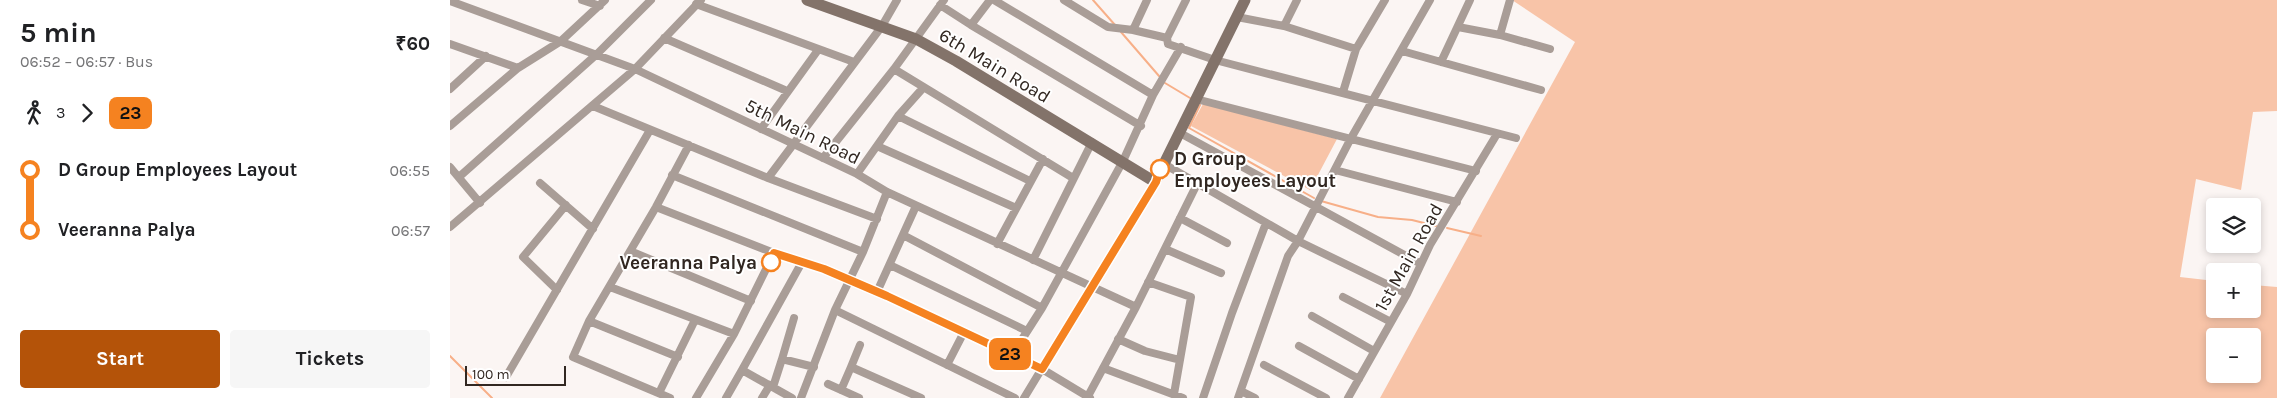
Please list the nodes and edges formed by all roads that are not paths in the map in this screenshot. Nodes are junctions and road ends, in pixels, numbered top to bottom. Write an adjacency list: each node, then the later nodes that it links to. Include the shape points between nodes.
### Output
1 (582, 0): 18 (street)
2 (651, 0): 36 (street)
3 (807, 0): 21 (street, 6th Main Road)
4 (897, 0): 21 (street)
5 (992, 0): 20 (street); 50 (street)
6 (1064, 0): 24 (street, via 1108,27)
7 (1147, 0): 24 (street)
8 (1186, 0): 27 (street)
9 (1245, 0): 19 (street)
10 (1297, 0): 22 (street)
11 (1384, 0): 32 (street)
12 (1430, 0): 35 (street)
13 (1470, 0): 23 (street)
14 (1510, 0): 25 (street)
15 (450, 1): 29 (street, 5th Main Road)
16 (699, 2): 26 (street); 34 (street)
17 (942, 2): 20 (street); 28 (street)
18 (602, 3): 29 (street)
19 (1236, 17): 22 (street); 38 (street)
20 (971, 25): 56 (street)
21 (882, 26): 28 (street, 6th Main Road); 39 (street)
22 (1284, 26): 32 (street)
23 (1458, 27): 25 (street); 40 (street)
24 (1133, 30): 27 (street)
25 (1500, 35): 33 (street)
26 (664, 38): 42 (street); 48 (street)
27 (1167, 38): 31 (street, via 1168,44)
28 (916, 39): 43 (street); 63 (street, 6th Main Road)
29 (561, 41): 36 (street, 5th Main Road); 41 (street)
30 (450, 44): 37 (street)
31 (1181, 47): 38 (street); 50 (street)
32 (1356, 49): 49 (street)
33 (1550, 49)
34 (818, 50): 39 (street); 48 (street)
35 (1402, 51): 40 (street); 52 (street)
36 (597, 54): 42 (street, 5th Main Road); 76 (street)
37 (486, 56): 41 (street); 44 (street)
38 (1215, 60): 49 (street); 51 (street)
39 (854, 62): 64 (street)
40 (1441, 62): 47 (street)
41 (518, 68): 55 (street)
42 (635, 68): 53 (street); 57 (street, 5th Main Road)
43 (894, 69): 45 (street); 67 (street)
44 (454, 81): 46 (street)
45 (923, 88): 54 (street); 68 (street)
46 (450, 89)
47 (1541, 90)
48 (787, 92): 57 (street)
49 (1343, 92): 52 (street)
50 (1153, 95): 56 (street)
51 (1196, 99): 59 (street); 62 (street)
52 (1372, 102): 60 (street); 62 (street)
53 (593, 106): 58 (street); 85 (street)
54 (898, 116): 66 (street); 79 (street)
55 (450, 126)
56 (1141, 126): 69 (street)
57 (761, 129): 64 (street, 5th Main Road)
58 (650, 130): 65 (street); 95 (street)
59 (1180, 132): 70 (street); 90 (street)
60 (1497, 134): 61 (street); 73 (street, 1st Main Road)
61 (1516, 138)
62 (1350, 140): 72 (street); 73 (street)
63 (1092, 142): 69 (street, 6th Main Road); 78 (street)
64 (792, 144): 67 (street, 5th Main Road); 77 (street)
65 (689, 145): 75 (street); 77 (street)
66 (876, 146): 74 (street); 89 (street)
67 (822, 158): 74 (street, 5th Main Road)
68 (1043, 159): 78 (street); 79 (street)
69 (1123, 161): 80 (street, 6th Main Road); 108 (street)
70 (1164, 164): 80 (street); 82 (street)
71 (450, 167): 76 (street)
72 (1335, 170): 84 (street); 90 (street)
73 (1476, 172): 84 (street, 1st Main Road)
74 (857, 174): 83 (street, 5th Main Road)
75 (672, 175): 88 (street); 102 (street)
76 (459, 177): 85 (street)
77 (768, 178): 92 (street)
78 (1074, 178): 104 (street)
79 (1030, 181): 89 (street)
80 (1156, 182): 113 (street)
81 (540, 183): 86 (street)
82 (1197, 184): 91 (street); 93 (street)
83 (887, 192): 87 (street, 5th Main Road); 92 (street)
84 (1457, 202): 106 (street, 1st Main Road)
85 (480, 203): 94 (street)
86 (566, 206): 95 (street); 114 (street, via 522,257)
87 (916, 206): 96 (street); 99 (street, 5th Main Road)
88 (656, 207): 101 (street); 103 (street)
89 (1016, 208): 99 (street)
90 (1315, 208): 97 (street); 106 (street)
91 (1180, 218): 98 (street); 100 (street)
92 (877, 219): 102 (street)
93 (1266, 223): 97 (street); 165 (street)
94 (450, 227)
95 (593, 229): 114 (street)
96 (903, 235): 107 (street); 120 (street)
97 (1298, 241): 116 (street); 152 (street, via 1284,264)
98 (1227, 242)
99 (997, 244): 104 (street, 5th Main Road)
100 (1164, 249): 109 (street); 111 (street)
101 (630, 252): 112 (street); 118 (street)
102 (863, 252): 110 (street)
103 (774, 253): 105 (street); 118 (street)
104 (1033, 260): 108 (street, 5th Main Road)
105 (802, 262): 110 (street); 144 (street)
106 (1421, 264): 116 (street, 1st Main Road)
107 (890, 265): 115 (street); 127 (street)
108 (1060, 273): 113 (street, 5th Main Road); 120 (street)
109 (1221, 273)
110 (849, 279): 115 (street); 121 (street)
111 (1148, 282): 119 (street); 137 (street, via 1191,298)
112 (610, 288): 124 (street); 125 (street)
113 (1091, 288): 119 (street, 5th Main Road); 143 (street)
114 (557, 290): 145 (street)
115 (877, 292): 128 (street)
116 (1407, 294): 126 (street, 1st Main Road)
117 (1343, 297): 126 (street)
118 (751, 300): 129 (street)
119 (1136, 307): 130 (street)
120 (1042, 308): 127 (street)
121 (835, 310): 138 (street); 140 (street)
122 (1312, 316): 133 (street)
123 (794, 318): 136 (street)
124 (695, 320): 129 (street); 135 (street)
125 (589, 321): 135 (street); 150 (street, via 573,357)
126 (1391, 322): 133 (street, 1st Main Road)
127 (1028, 331): 134 (street)
128 (964, 332): 134 (street); 138 (street)
129 (734, 334): 154 (street)
130 (1118, 339): 137 (street, via 1145,351); 142 (street)
131 (860, 345): 141 (street)
132 (1299, 346): 146 (street)
133 (1374, 351): 146 (street, 1st Main Road)
134 (1012, 355): 143 (street)
135 (678, 357): 150 (street)
136 (782, 359): 140 (street); 148 (street)
137 (1180, 360): 151 (street)
138 (947, 364): 161 (street)
139 (1264, 365): 167 (street)
140 (814, 367): 158 (street)
141 (851, 367): 149 (street); 160 (street)
142 (1103, 368): 151 (street); 163 (street)
143 (1042, 369): 162 (street); 163 (street)
144 (742, 370): 148 (street); 155 (street)
145 (506, 377)
146 (1359, 379): 168 (street, 1st Main Road)
147 (828, 384): 149 (street)
148 (771, 386): 156 (street); 157 (street)
149 (841, 390): 159 (street)
150 (655, 394): 153 (street)
151 (1174, 394): 164 (street)
152 (1239, 395): 166 (street)
153 (670, 398)
154 (696, 398)
155 (726, 398)
156 (762, 398)
157 (792, 398)
158 (801, 398)
159 (859, 398)
160 (922, 398)
161 (1015, 398)
162 (1024, 398)
163 (1088, 398)
164 (1182, 398)
165 (1203, 398)
166 (1255, 398)
167 (1326, 398)
168 (1348, 398)

